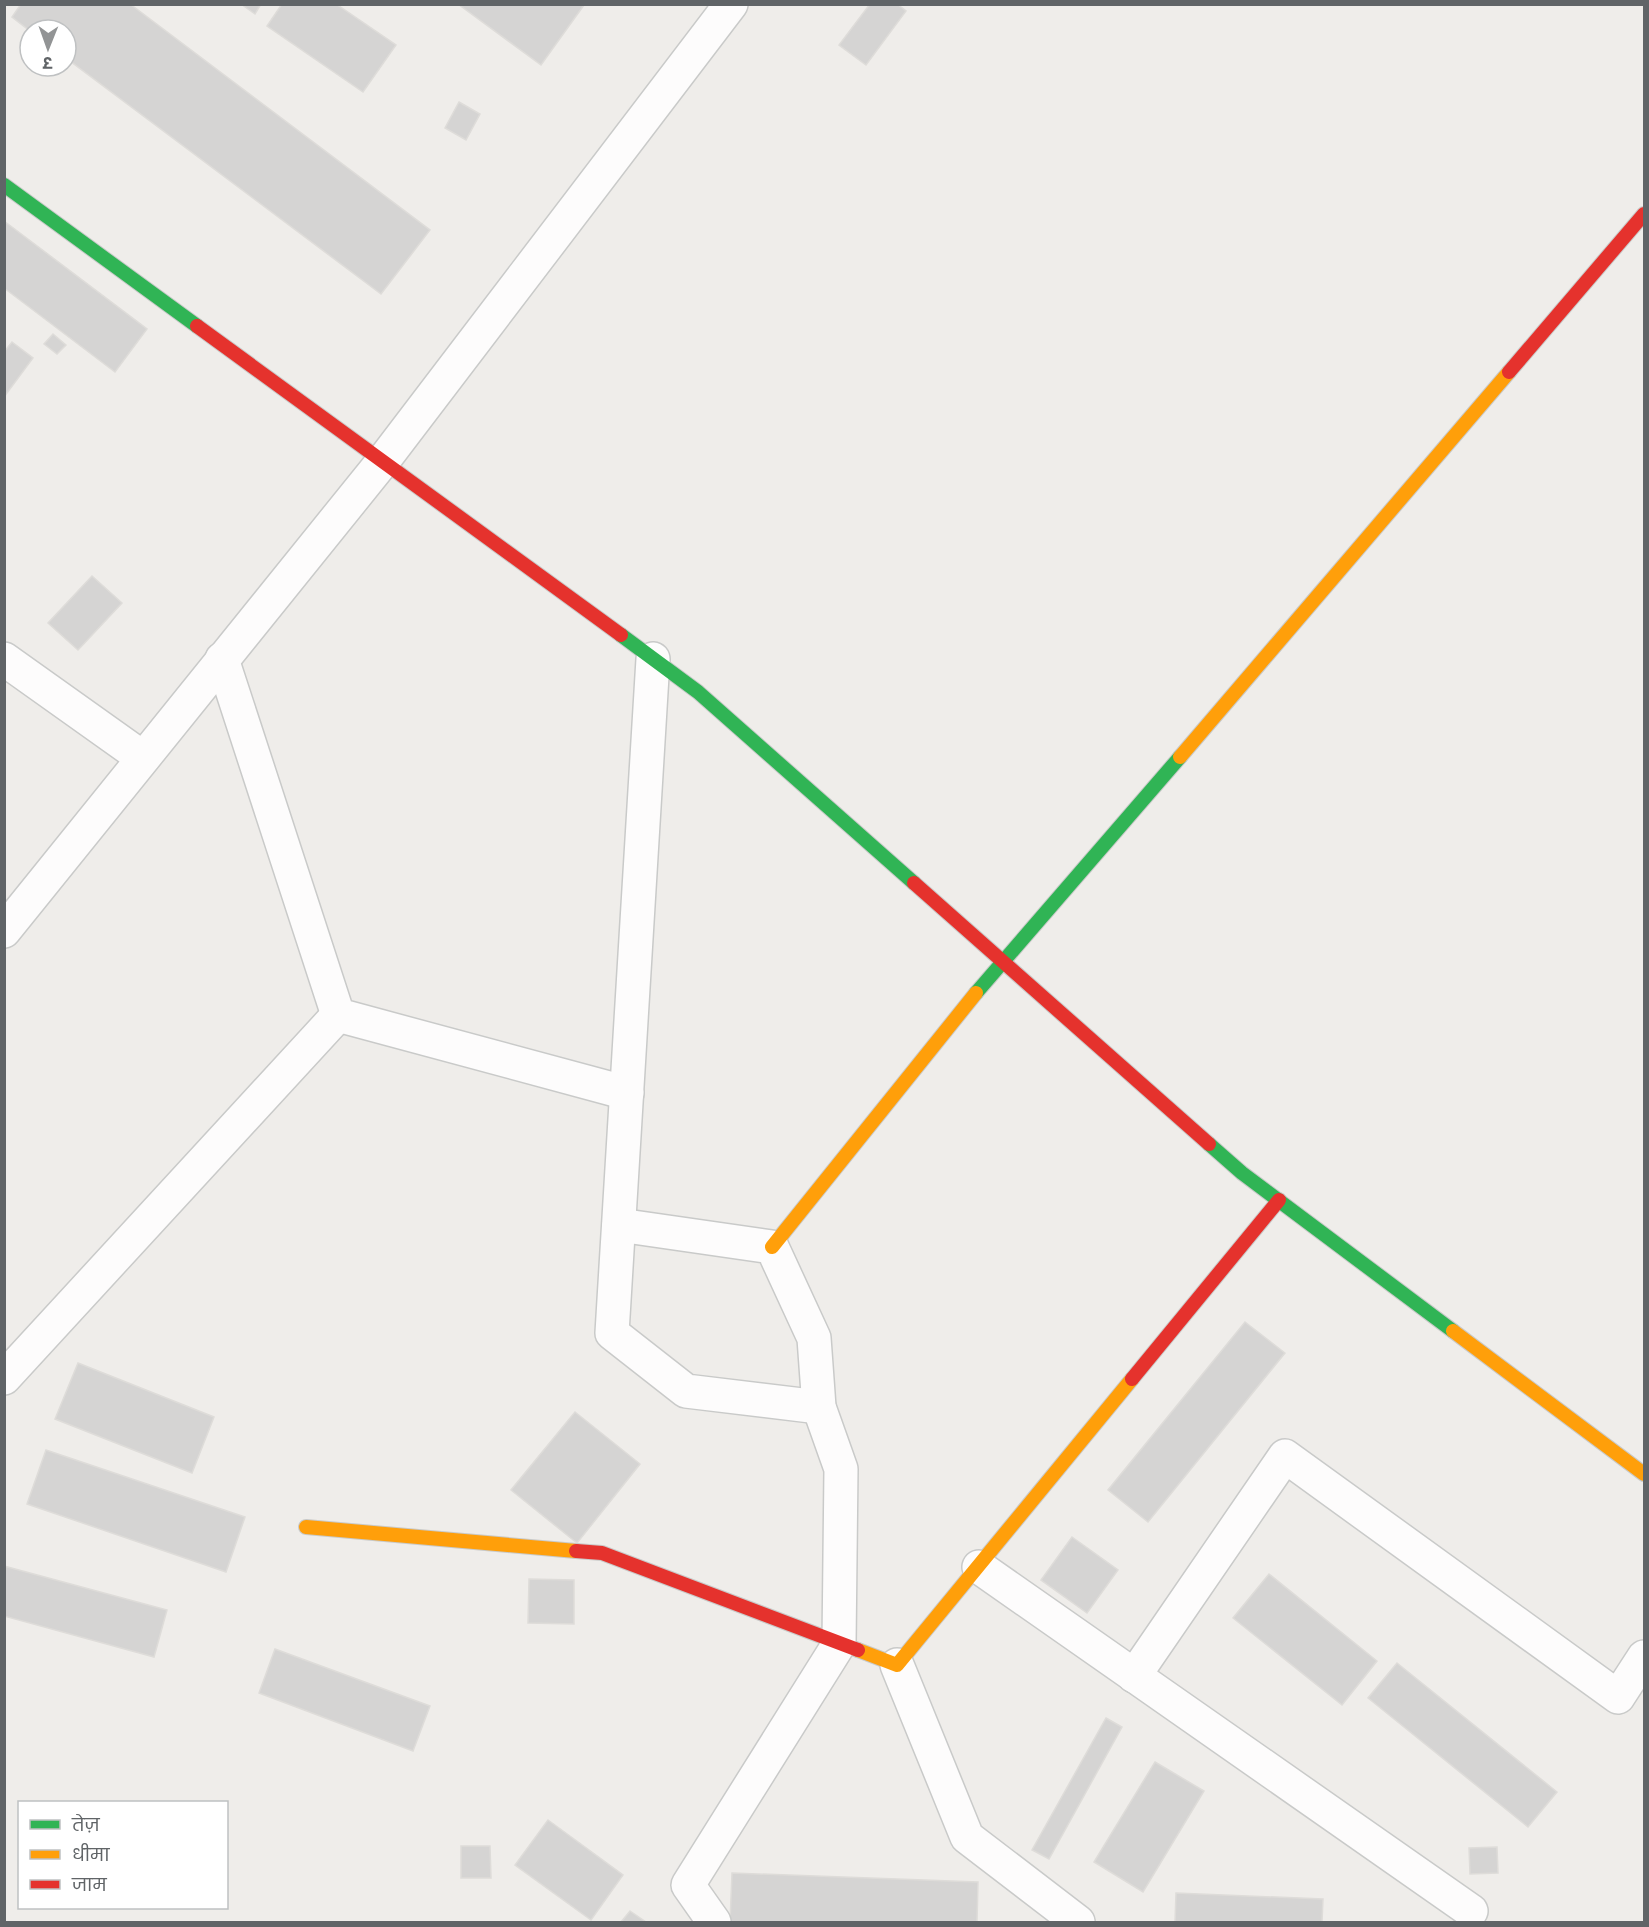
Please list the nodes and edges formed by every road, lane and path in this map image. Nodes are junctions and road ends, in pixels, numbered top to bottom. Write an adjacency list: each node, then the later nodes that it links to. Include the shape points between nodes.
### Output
1 (731, 4): 4 (street)
2 (4, 185): 4 (street)
3 (1644, 214): 10 (street)
4 (383, 461): 6 (street); 7 (street)
5 (4, 659): 8 (street)
6 (222, 659): 8 (street); 11 (street)
7 (653, 659): 10 (street, via 698,692); 12 (street)
8 (143, 758): 9 (street)
9 (4, 930)
10 (1004, 962): 13 (street, via 1242,1173); 15 (street)
11 (338, 1015): 12 (street); 16 (street)
12 (627, 1093): 14 (street)
13 (1279, 1200): 18 (street); 20 (street)
14 (618, 1225): 15 (street); 17 (street, via 612,1333 686,1391)
15 (772, 1247): 17 (street, via 814,1338)
16 (4, 1378)
17 (819, 1407): 21 (street, via 841,1468)
18 (1644, 1474)
19 (306, 1527): 21 (street, via 602,1553)
20 (979, 1567): 23 (street); 24 (street)
21 (840, 1644): 23 (street); 26 (street, via 688,1885)
22 (1644, 1658): 24 (street, via 1618,1696 1285,1456)
23 (897, 1665): 27 (street, via 967,1837)
24 (1134, 1676): 25 (street)
25 (1472, 1911)
26 (714, 1923)
27 (1078, 1923)

